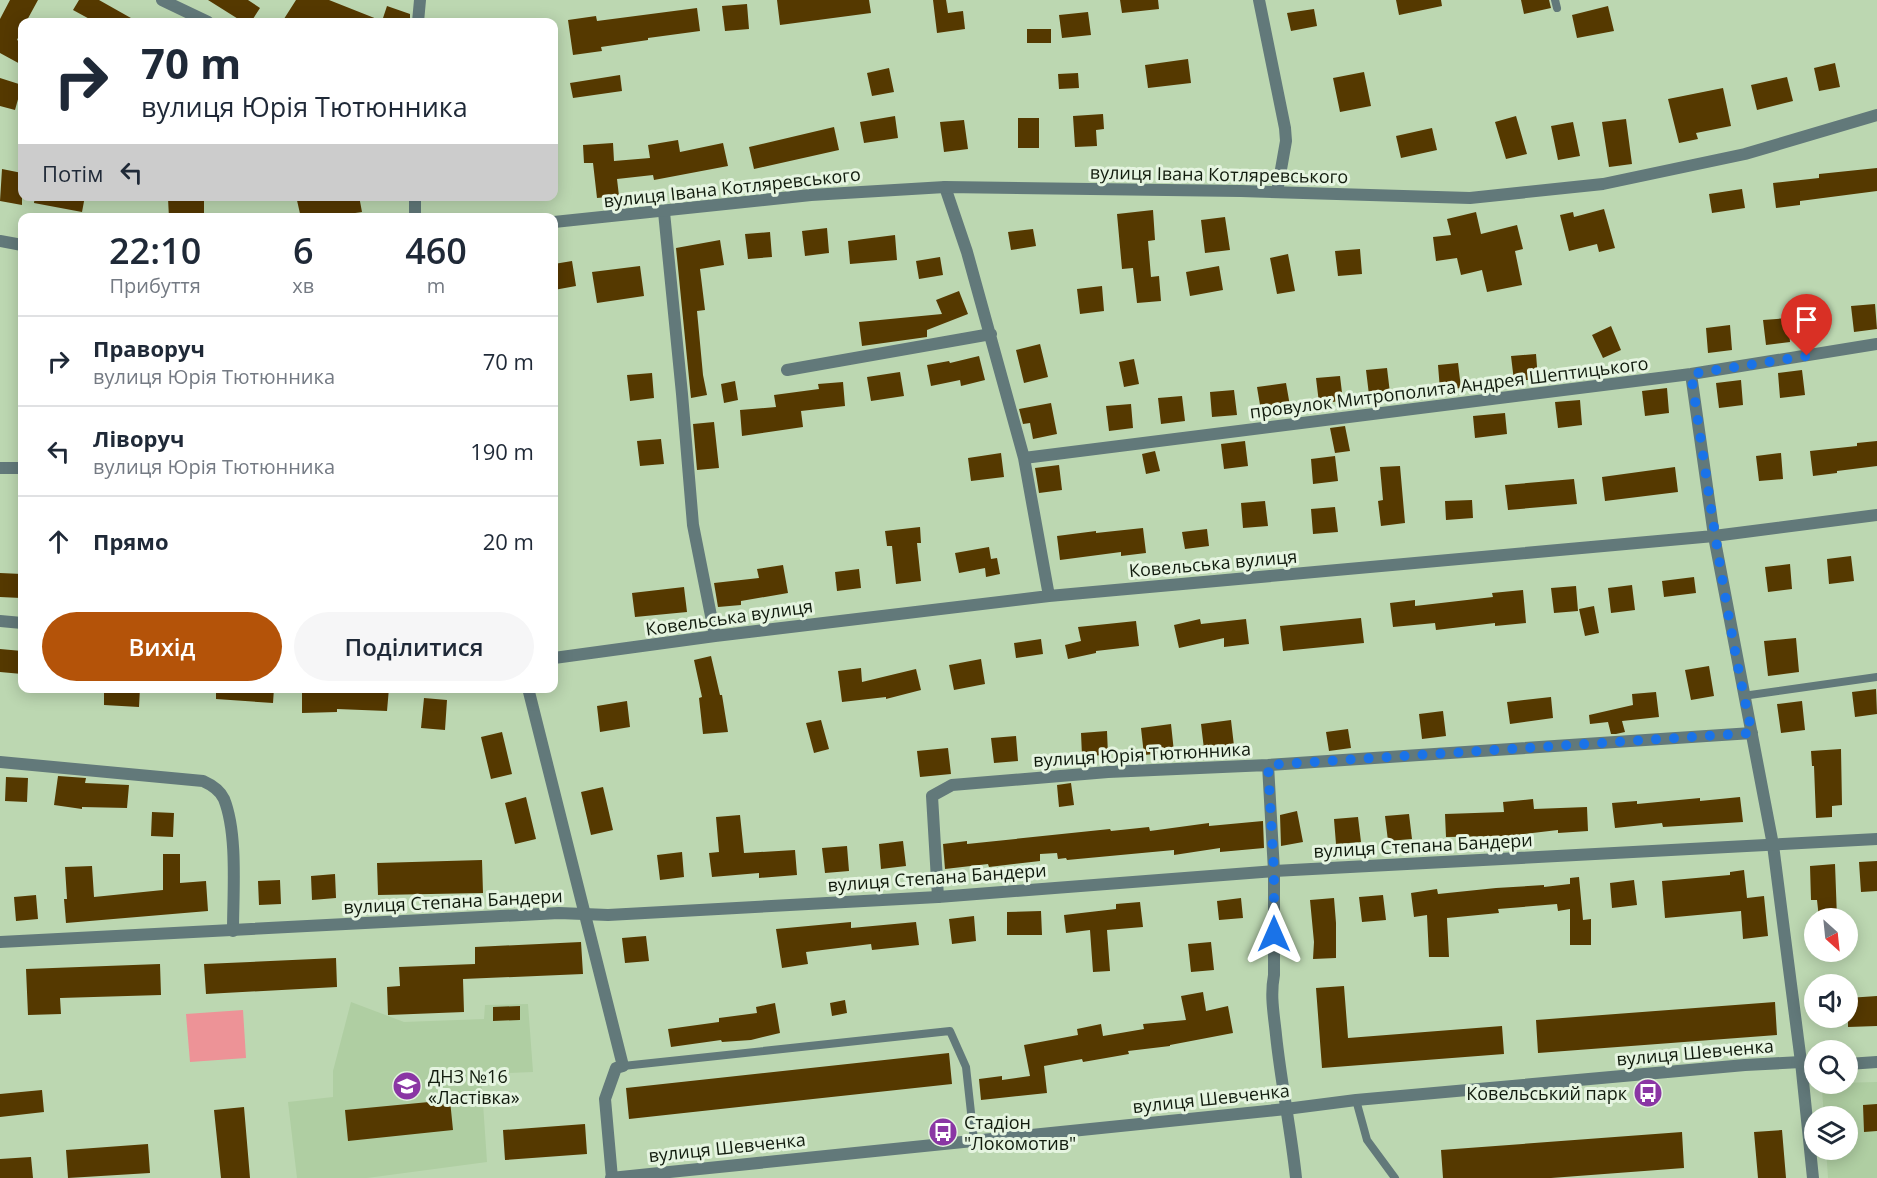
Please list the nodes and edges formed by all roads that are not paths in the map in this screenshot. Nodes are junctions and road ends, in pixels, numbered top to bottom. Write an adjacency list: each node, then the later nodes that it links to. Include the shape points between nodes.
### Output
1 (162, 0): 4 (street)
2 (420, 0): 5 (street)
3 (1259, 0): 8 (street, via 1285,128)
4 (200, 18)
5 (418, 18)
6 (1877, 115): 8 (street, вулиця Івана Котляревського, via 1745,154 1603,184 1470,198)
7 (945, 187): 8 (street, вулиця Івана Котляревського); 9 (street, вулиця Івана Котляревського, via 811,195); 13 (street)
8 (1277, 192)
9 (664, 212): 10 (street, вулиця Івана Котляревського); 25 (street, via 693,525)
10 (558, 222)
11 (0, 241): 12 (street)
12 (18, 244)
13 (991, 334): 15 (street); 17 (street)
14 (1877, 344): 16 (street, провулок Митрополита Андрея Шептицького)
15 (787, 370)
16 (1691, 374): 17 (street, провулок Митрополита Андрея Шептицького); 21 (street)
17 (1024, 458): 22 (street)
18 (0, 468): 19 (street)
19 (18, 468)
20 (1877, 515): 21 (street, Ковельська вулиця)
21 (1714, 536): 22 (street, Ковельська вулиця); 29 (street)
22 (1049, 596): 25 (street, Ковельська вулиця)
23 (0, 621): 24 (street)
24 (18, 623)
25 (715, 636): 26 (street, Ковельська вулиця)
26 (558, 657)
27 (1877, 677): 29 (lane)
28 (529, 693): 37 (street)
29 (1743, 696): 30 (street)
30 (1752, 733): 32 (street, вулиця Юрія Тютюнника); 34 (street)
31 (0, 762): 38 (street, via 203,781 215,787 224,798 231,830)
32 (1268, 765): 35 (street); 36 (street, вулиця Юрія Тютюнника, via 1108,772 952,785 932,796)
33 (1877, 838): 34 (street, вулиця Степана Бандери)
34 (1773, 845): 35 (street, вулиця Степана Бандери); 40 (street)
35 (1274, 871): 36 (street, вулиця Степана Бандери); 46 (street, via 1271,990)
36 (939, 897): 37 (street, вулиця Степана Бандери)
37 (584, 914): 38 (street, вулиця Степана Бандери); 44 (street)
38 (233, 931): 39 (street, вулиця Степана Бандери)
39 (0, 942)
40 (1801, 1062): 41 (street, вулиця Шевченка); 45 (street, вулиця Шевченка); 51 (street)
41 (1804, 1062)
42 (1877, 1062): 43 (street)
43 (1858, 1063)
44 (623, 1066): 47 (lane, via 950,1031 966,1066); 48 (street, via 616,1068 605,1099)
45 (1356, 1100): 46 (street, вулиця Шевченка); 50 (lane, via 1367,1140)
46 (1286, 1109): 47 (street, вулиця Шевченка); 49 (street)
47 (974, 1140): 48 (street, вулиця Шевченка)
48 (611, 1178)
49 (1296, 1178)
50 (1395, 1178)
51 (1813, 1178)

